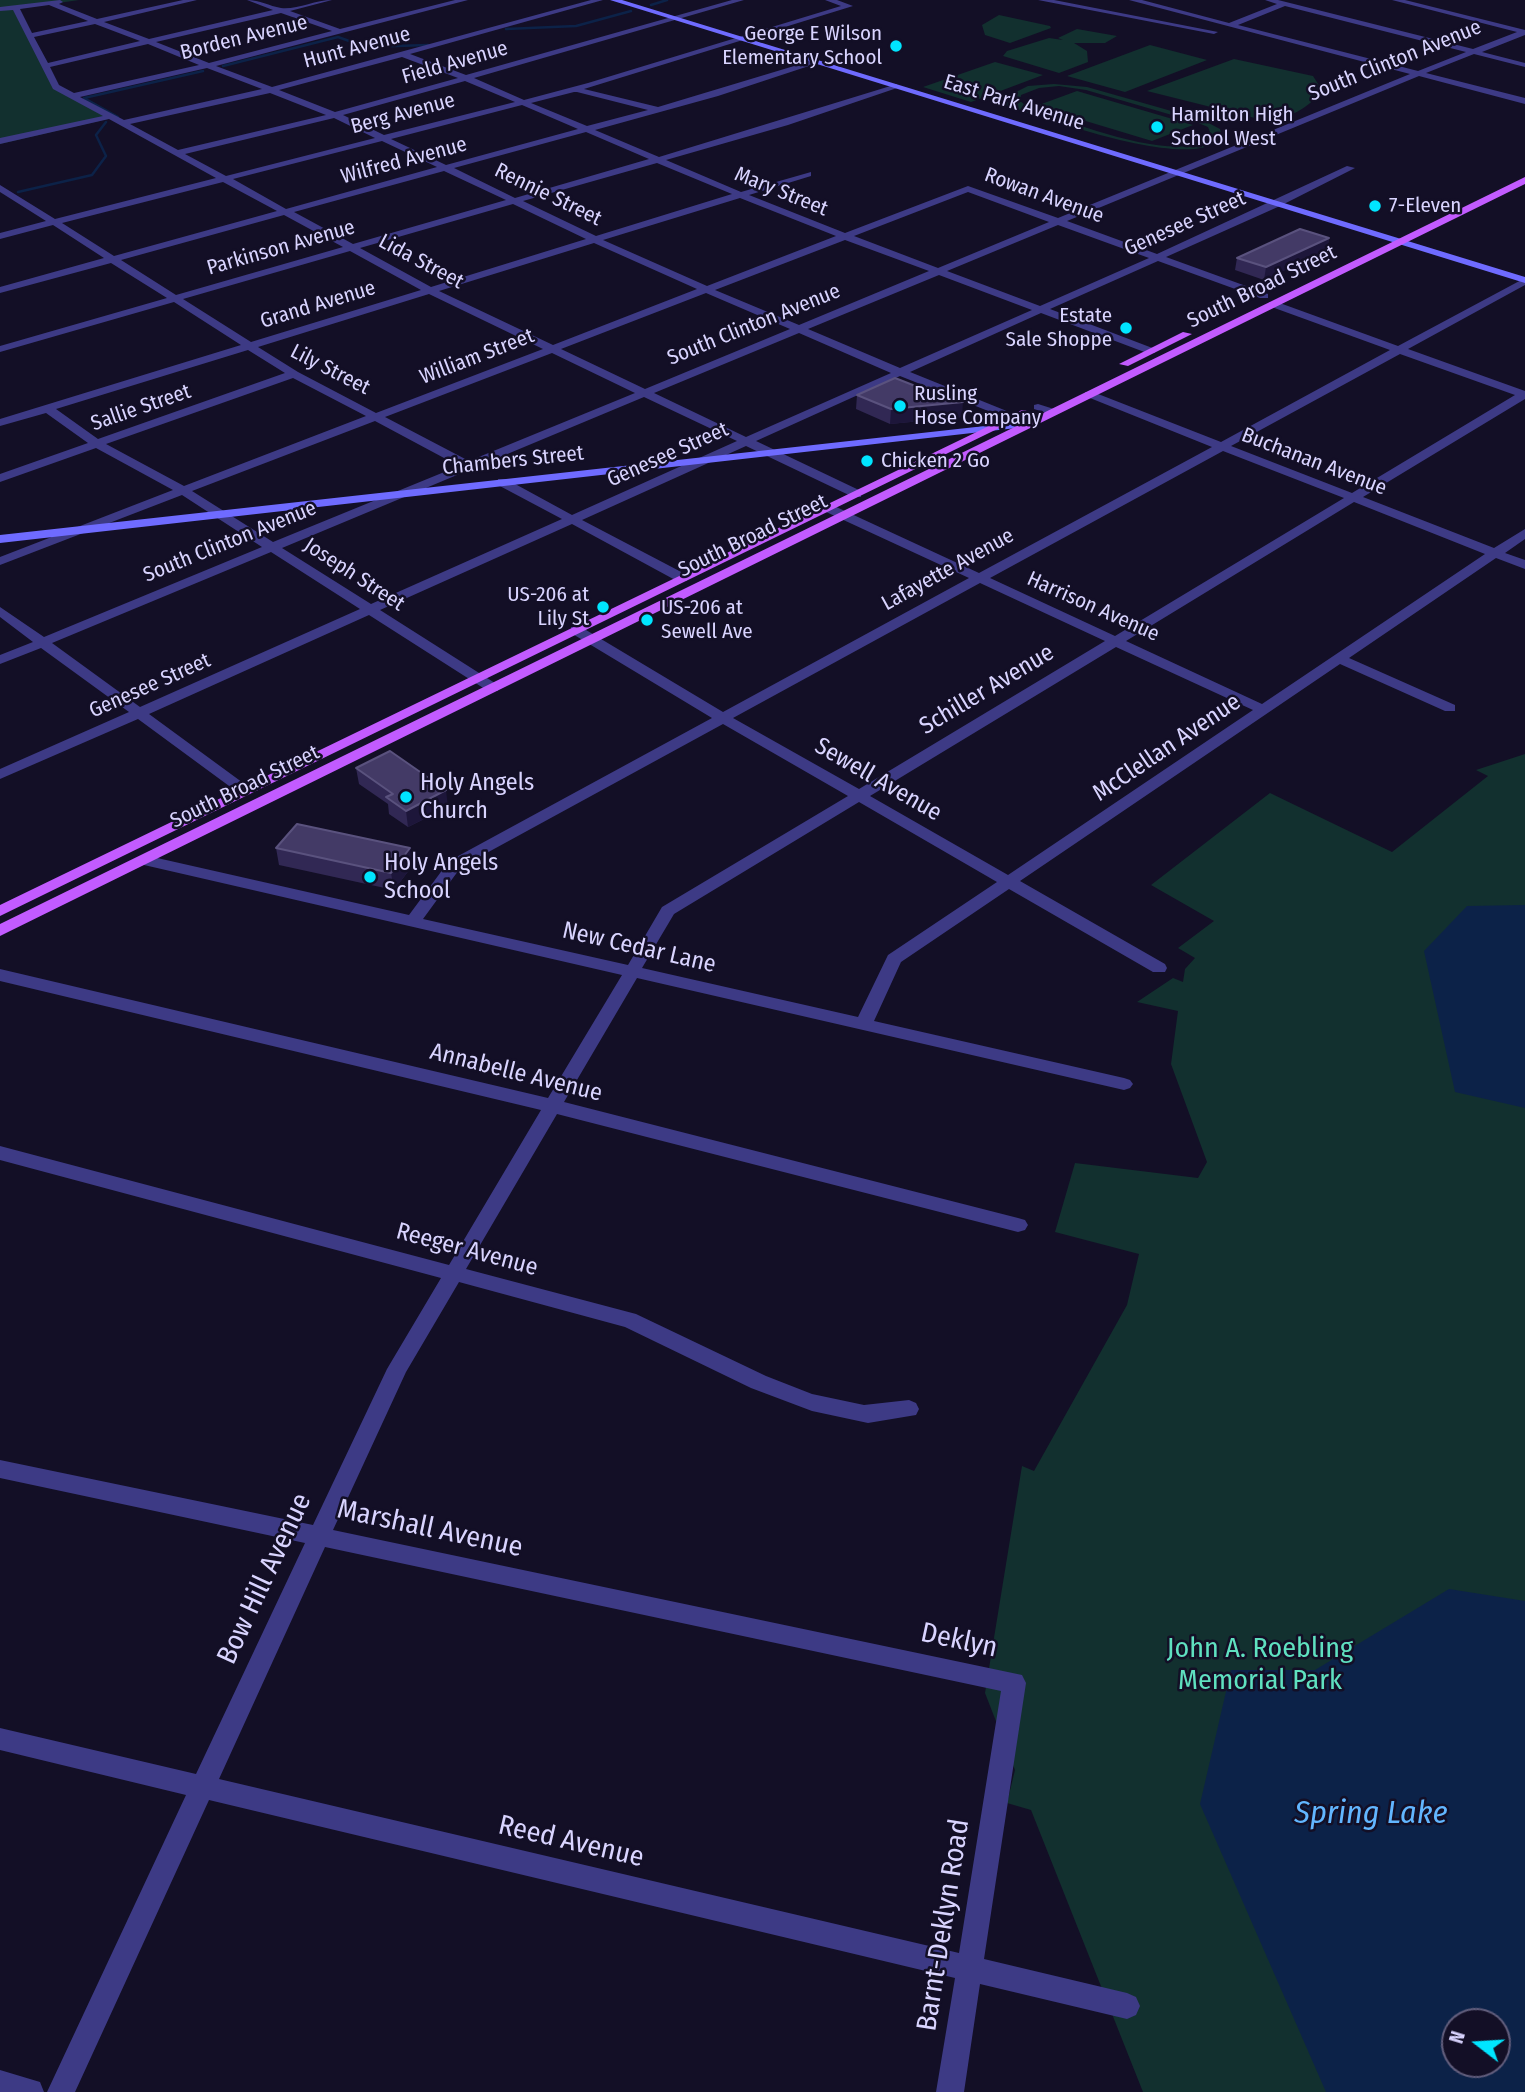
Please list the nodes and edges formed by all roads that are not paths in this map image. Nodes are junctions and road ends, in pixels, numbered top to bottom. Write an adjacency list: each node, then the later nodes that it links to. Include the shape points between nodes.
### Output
1 (71, 0): 16 (street)
2 (193, 0): 23 (street)
3 (251, 0): 21 (street)
4 (328, 0): 21 (street)
5 (464, 0): 25 (street, Borden Avenue)
6 (599, 0): 32 (street, Hunt Avenue)
7 (614, 0): 22 (street, East Park Avenue)
8 (740, 0): 22 (street, Field Avenue)
9 (829, 0): 29 (street, Berg Avenue, via 849,6)
10 (1042, 0): 26 (street)
11 (1133, 0): 24 (street)
12 (1269, 0): 17 (street)
13 (1297, 0): 17 (street)
14 (1396, 0): 19 (street)
15 (1406, 0): 19 (street)
16 (49, 3): 18 (street); 23 (street, Rennie Street)
17 (1286, 4): 24 (street); 31 (street)
18 (15, 7): 20 (street); 28 (street, Lida Street)
19 (1428, 8): 27 (street)
20 (0, 9)
21 (283, 11): 25 (street); 30 (street)
22 (673, 18): 29 (street, East Park Avenue); 39 (street, Field Avenue)
23 (97, 22): 28 (street); 30 (street, Rennie Street)
24 (1231, 25): 26 (street); 33 (street)
25 (341, 32): 35 (street, Borden Avenue)
26 (1213, 32): 33 (street)
27 (1525, 32): 31 (street, South Clinton Avenue)
28 (30, 36): 37 (street, Lida Street)
29 (744, 40): 34 (street, East Park Avenue); 41 (street, Berg Avenue)
30 (152, 43): 35 (street, Rennie Street); 37 (street)
31 (1474, 52): 36 (street); 38 (street, South Clinton Avenue)
32 (402, 54): 39 (street, Mary Street); 42 (street, Hunt Avenue)
33 (1348, 55): 38 (street)
34 (817, 62): 40 (street, East Park Avenue); 46 (street, Wilfred Avenue)
35 (209, 65): 42 (street, Rennie Street); 43 (street, Borden Avenue)
36 (1525, 65)
37 (45, 66): 43 (street, Lida Street, via 57,87)
38 (1418, 74): 45 (street); 58 (street, South Clinton Avenue)
39 (467, 78): 44 (street, Mary Street); 47 (street, Field Avenue)
40 (894, 86): 54 (street, Parkinson Avenue); 58 (street, East Park Avenue)
41 (570, 89): 44 (street, Berg Avenue); 46 (street)
42 (271, 90): 47 (street, Rennie Street); 49 (street, Hunt Avenue)
43 (72, 96): 48 (street, Lida Street)
44 (522, 100): 50 (street, Mary Street); 51 (street, Berg Avenue)
45 (1525, 101)
46 (659, 110): 50 (street, Wilfred Avenue)
47 (335, 115): 51 (street, Rennie Street); 53 (street, Field Avenue)
48 (109, 117): 49 (street, Lida Street); 52 (street)
49 (123, 123): 53 (street, Lida Street)
50 (587, 129): 54 (street, Mary Street); 55 (street, Wilfred Avenue)
51 (382, 137): 55 (street, Rennie Street); 60 (street, Berg Avenue)
52 (0, 141)
53 (177, 153): 60 (street, Lida Street)
54 (657, 159): 64 (street, Mary Street); 65 (street, Parkinson Avenue)
55 (446, 168): 65 (street, Rennie Street); 67 (street, Wilfred Avenue)
56 (1350, 168): 66 (street, Genesee Street)
57 (1525, 168): 72 (main road, South Broad Street)
58 (1175, 173): 66 (street, East Park Avenue); 68 (street, South Clinton Avenue)
59 (808, 174): 64 (street, Grand Avenue)
60 (225, 178): 67 (street, Lida Street); 69 (street, Berg Avenue)
61 (1525, 180): 74 (main road, South Broad Street)
62 (0, 188): 69 (street, Lily Street)
63 (968, 189): 68 (street, Rowan Avenue); 71 (street, William Street)
64 (741, 195): 71 (street, Mary Street); 73 (street, Grand Avenue)
65 (514, 201): 73 (street, Rennie Street); 75 (street, Parkinson Avenue)
66 (1278, 204): 72 (street, East Park Avenue); 76 (street, Genesee Street)
67 (286, 212): 75 (street, Lida Street); 77 (street, Wilfred Avenue)
68 (1058, 221): 76 (street, Rowan Avenue); 78 (street, South Clinton Avenue)
69 (51, 223): 70 (street, Berg Avenue); 77 (street, Lily Street)
70 (0, 236)
71 (846, 236): 78 (street, Mary Street); 80 (street, William Street)
72 (1385, 237): 74 (street, East Park Avenue); 83 (main road, South Broad Street)
73 (596, 240): 80 (street, Rennie Street); 82 (street, Grand Avenue)
74 (1402, 242): 79 (street, East Park Avenue); 85 (main road, South Broad Street)
75 (352, 248): 82 (street, Lida Street); 84 (street, Parkinson Avenue)
76 (1157, 257): 83 (street, Rowan Avenue); 86 (street, Genesee Street)
77 (109, 260): 81 (street, Wilfred Avenue); 84 (street, Lily Street)
78 (938, 271): 86 (street, Mary Street); 87 (street, South Clinton Avenue)
79 (1525, 280): 91 (street, Lafayette Avenue)
80 (708, 289): 87 (street, Rennie Street); 89 (street, William Street)
81 (0, 290)
82 (431, 291): 88 (street, Grand Avenue); 89 (street, Lida Street)
83 (1264, 296): 92 (main road, South Broad Street)
84 (173, 299): 88 (street, Lily Street); 90 (street, Parkinson Avenue)
85 (1273, 304): 91 (street); 96 (main road, South Broad Street)
86 (1040, 310): 92 (street, Mary Street); 93 (street, Genesee Street)
87 (801, 328): 93 (street, Rennie Street); 95 (street, South Clinton Avenue)
88 (248, 347): 94 (street, Lily Street); 99 (street, Grand Avenue)
89 (552, 348): 95 (street, Lida Street); 101 (street, William Street)
90 (0, 349)
91 (1401, 349): 97 (street); 108 (street, Lafayette Avenue)
92 (1151, 351): 98 (main road, South Broad Street)
93 (900, 372): 102 (street, Rennie Street); 106 (street, Genesee Street)
94 (294, 374): 101 (street, Lily Street); 107 (street, Sallie Street)
95 (645, 393): 106 (street, Lida Street); 111 (street, South Clinton Avenue)
96 (1089, 394): 100 (main road, South Broad Street); 108 (street, Buchanan Avenue)
97 (1525, 394): 117 (street, Schiller Avenue)
98 (1038, 407): 100 (street); 102 (main road, South Broad Street)
99 (48, 409): 103 (street, Grand Avenue); 107 (street, Joseph Street)
100 (1053, 412): 104 (main road, South Broad Street)
101 (377, 416): 111 (street, Lily Street); 114 (street, William Street)
102 (1014, 418): 104 (street, Rennie Street); 105 (main road, South Broad Street)
103 (0, 424)
104 (1030, 424): 105 (street, Chambers Street); 120 (main road, South Broad Street)
105 (995, 427): 109 (street, Chambers Street); 116 (main road, South Broad Street)
106 (746, 441): 109 (street, Lida Street); 110 (street, Genesee Street)
107 (97, 444): 112 (street, Sallie Street); 114 (street, Joseph Street)
108 (1220, 446): 117 (street, Buchanan Avenue); 130 (street, Lafayette Avenue)
109 (768, 452): 110 (street, Chambers Street); 116 (street, Lida Street)
110 (705, 459): 113 (street, Chambers Street); 121 (street, Genesee Street)
111 (469, 466): 115 (street, South Clinton Avenue)
112 (0, 478)
113 (502, 482): 115 (street, Chambers Street); 121 (street)
114 (182, 490): 119 (street, Joseph Street); 122 (street, William Street)
115 (403, 493): 119 (street, Chambers Street); 125 (street, South Clinton Avenue)
116 (857, 494): 118 (main road, South Broad Street)
117 (1352, 498): 126 (street, Buchanan Avenue); 135 (street, Schiller Avenue)
118 (828, 508): 120 (street, Harrison Avenue); 129 (main road, South Broad Street)
119 (219, 514): 122 (street, Chambers Street); 125 (street, Joseph Street)
120 (844, 515): 130 (street, Harrison Avenue); 134 (main road, South Broad Street)
121 (571, 519): 129 (street); 131 (street, Genesee Street)
122 (82, 529): 124 (street, Chambers Street); 127 (street, William Street)
123 (1525, 533): 126 (street, McClellan Avenue)
124 (0, 539)
125 (273, 547): 131 (street, Joseph Street); 136 (street, South Clinton Avenue)
126 (1495, 554): 128 (street, Buchanan Avenue); 137 (street, McClellan Avenue)
127 (0, 561)
128 (1525, 565)
129 (682, 578): 133 (main road, South Broad Street)
130 (977, 579): 135 (street, Harrison Avenue); 144 (street, Lafayette Avenue)
131 (367, 610): 139 (street, Joseph Street); 143 (street, Genesee Street)
132 (0, 611): 136 (street)
133 (576, 630): 134 (street, Sewell Avenue); 139 (main road, South Broad Street)
134 (592, 639): 140 (main road, South Broad Street); 144 (street, Sewell Avenue)
135 (1117, 640): 142 (street, Harrison Avenue); 147 (street, Schiller Avenue)
136 (43, 642): 138 (street, South Clinton Avenue); 143 (street)
137 (1340, 659): 141 (street); 142 (street, McClellan Avenue)
138 (0, 660)
139 (477, 678): 140 (street, Joseph Street); 146 (main road, South Broad Street)
140 (493, 688): 148 (main road, South Broad Street)
141 (1450, 708)
142 (1264, 710): 149 (street, McClellan Avenue)
143 (138, 713): 145 (street, Genesee Street); 146 (street)
144 (721, 717): 147 (street, Sewell Avenue); 151 (street, Lafayette Avenue, via 455,864)
145 (0, 775)
146 (245, 791): 150 (main road, South Broad Street)
147 (857, 795): 149 (street, Sewell Avenue); 154 (street, Schiller Avenue, via 668,911)
148 (144, 860): 151 (street, New Cedar Lane); 152 (main road, South Broad Street)
149 (1009, 881): 153 (street, Sewell Avenue); 156 (street, McClellan Avenue, via 894,959)
150 (0, 911)
151 (412, 921): 154 (street, New Cedar Lane)
152 (0, 931)
153 (1158, 968)
154 (632, 972): 156 (street, New Cedar Lane); 158 (street, Schiller Avenue)
155 (0, 975): 158 (street, Annabelle Avenue)
156 (864, 1024): 157 (street, New Cedar Lane)
157 (1124, 1084)
158 (553, 1106): 160 (street, Annabelle Avenue); 161 (street, Bow Hill Avenue)
159 (0, 1153): 161 (street, Reeger Avenue)
160 (1018, 1225)
161 (454, 1273): 162 (street, Reeger Avenue, via 629,1320 669,1335 784,1395 870,1415); 164 (street, Bow Hill Avenue, via 397,1369)
162 (909, 1409)
163 (0, 1469): 164 (street, Marshall Avenue)
164 (319, 1536): 165 (street, Marshall Avenue); 168 (street, Bow Hill Avenue)
165 (808, 1639): 167 (street, Deklyn, via 1014,1683)
166 (0, 1740): 168 (street, Reed Avenue)
167 (1001, 1768): 169 (street, Barnt-Deklyn Road)
168 (203, 1787): 169 (street, Reed Avenue); 173 (street, Bow Hill Avenue)
169 (969, 1969): 170 (street, Reed Avenue); 174 (street, Barnt-Deklyn Road)
170 (1127, 2006)
171 (0, 2084): 172 (street)
172 (30, 2092)
173 (61, 2092)
174 (950, 2092)

